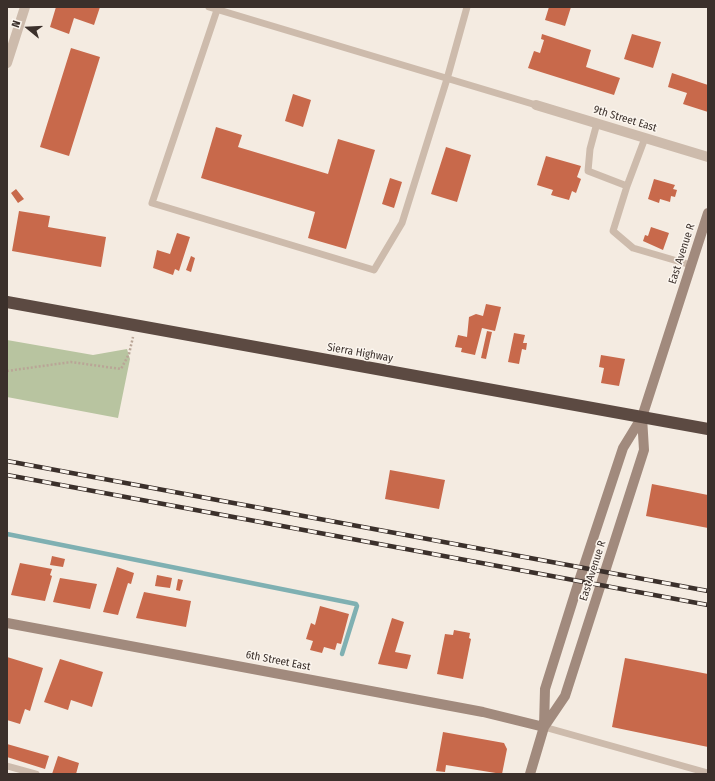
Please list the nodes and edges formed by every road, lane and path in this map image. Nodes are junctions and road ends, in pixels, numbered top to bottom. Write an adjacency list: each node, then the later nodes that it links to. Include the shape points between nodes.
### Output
1 (25, 7): 4 (street)
2 (467, 7): 5 (lane)
3 (214, 8): 5 (lane); 5 (lane, via 152,203 374,270 402,223)
4 (7, 63)
5 (447, 79): 6 (lane)
6 (536, 105): 7 (street, 9th Street East)
7 (597, 123): 8 (street, 9th Street East); 10 (lane, via 590,149 588,171)
8 (645, 138): 9 (street, 9th Street East); 10 (lane)
9 (708, 157)
10 (626, 186): 12 (lane, via 613,231 633,248)
11 (708, 213): 12 (street, East Avenue R)
12 (691, 265): 16 (street, East Avenue R)
13 (7, 302): 14 (highway, Sierra Highway)
14 (136, 325): 15 (path, via 129,354 121,369 71,362); 16 (highway, Sierra Highway)
15 (7, 371)
16 (642, 417): 17 (highway, Sierra Highway); 19 (street, East Avenue R, via 623,448 579,581 545,689); 19 (street, East Avenue R, via 642,457 565,696)
17 (708, 429)
18 (7, 623): 19 (street, 6th Street East, via 483,712)
19 (544, 727): 21 (lane); 23 (street, East Avenue R)
20 (7, 766): 22 (lane)
21 (708, 773)
22 (36, 774)
23 (530, 774)

